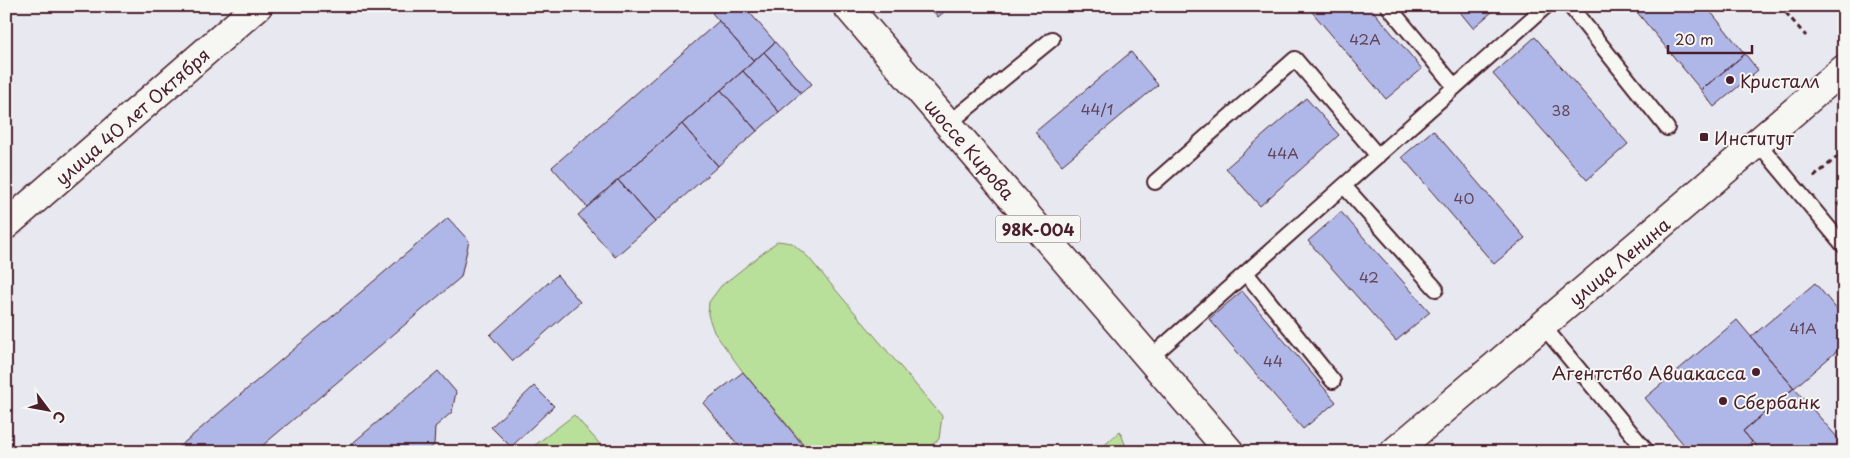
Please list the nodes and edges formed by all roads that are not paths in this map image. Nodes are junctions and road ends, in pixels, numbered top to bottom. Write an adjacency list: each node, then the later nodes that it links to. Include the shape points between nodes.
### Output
1 (258, 6): 15 (main road, улица 40 лет Октября)
2 (847, 6): 9 (main road, шоссе Кирова / 98К-004)
3 (1388, 6): 8 (lane)
4 (1546, 6): 8 (lane)
5 (1570, 6): 10 (lane)
6 (1052, 39): 9 (lane)
7 (1844, 69): 11 (main road, улица Ленина)
8 (1455, 87): 12 (lane)
9 (948, 124): 20 (main road, шоссе Кирова / 98К-004)
10 (1667, 128)
11 (1758, 143): 16 (lane); 19 (main road, улица Ленина)
12 (1378, 156): 13 (lane, via 1295,59); 14 (lane)
13 (1155, 182)
14 (1344, 186): 17 (lane); 18 (lane)
15 (6, 225)
16 (1844, 246)
17 (1246, 272): 20 (lane); 21 (lane)
18 (1436, 289)
19 (1542, 326): 23 (main road, улица Ленина); 24 (lane)
20 (1150, 358): 22 (main road, шоссе Кирова / 98К-004)
21 (1333, 381)
22 (1230, 452)
23 (1394, 452)
24 (1647, 452)

